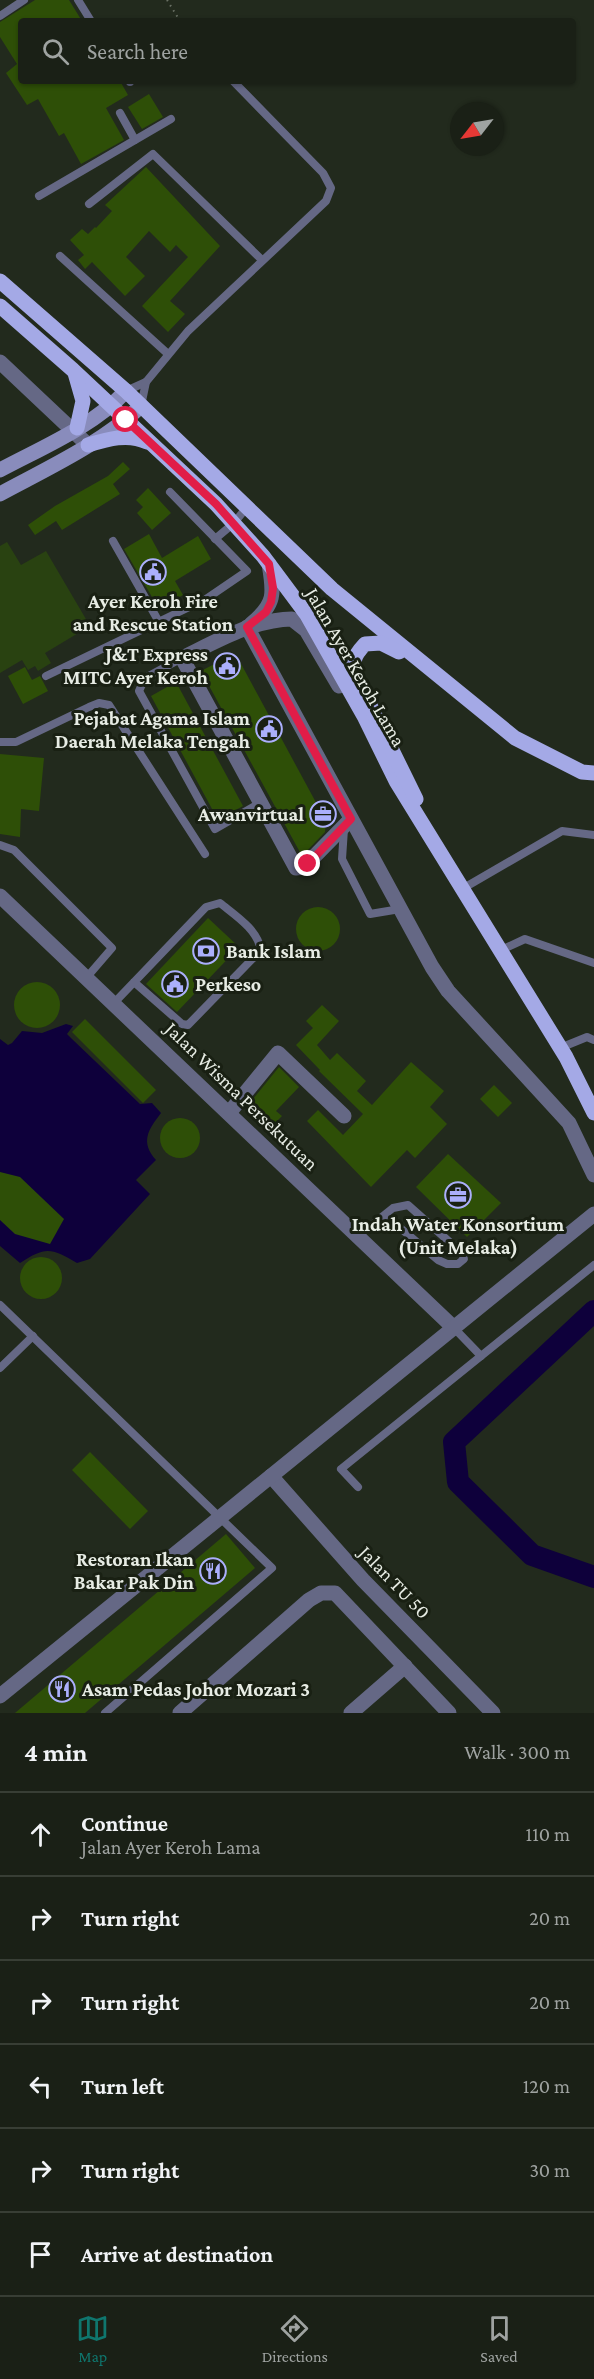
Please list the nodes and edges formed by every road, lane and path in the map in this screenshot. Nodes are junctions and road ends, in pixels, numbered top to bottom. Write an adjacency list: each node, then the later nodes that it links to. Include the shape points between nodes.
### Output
1 (24, 0): 4 (lane)
2 (78, 0): 5 (lane)
3 (167, 0): 6 (path)
4 (0, 16)
5 (89, 18)
6 (178, 18)
7 (236, 84): 14 (lane, via 323,173 330,188 326,201)
8 (120, 113): 10 (lane)
9 (171, 119): 10 (lane)
10 (135, 140): 11 (lane)
11 (39, 196)
12 (89, 204): 14 (lane, via 153,154)
13 (60, 256): 17 (lane)
14 (262, 260): 17 (lane)
15 (0, 281): 21 (main road, Jalan Ayer Keroh Lama)
16 (0, 306): 19 (main road, Jalan Ayer Keroh Lama)
17 (168, 354): 20 (lane)
18 (0, 362): 25 (street)
19 (73, 370): 22 (main road, Jalan Ayer Keroh Lama); 25 (main road, via 83,401)
20 (146, 382): 21 (lane); 23 (lane)
21 (126, 392): 22 (main road); 23 (main road, Jalan Ayer Keroh Lama)
22 (112, 406): 24 (main road, Jalan Ayer Keroh Lama); 25 (main road)
23 (141, 406): 24 (main road); 31 (main road, Jalan Ayer Keroh Lama)
24 (126, 420): 26 (main road); 27 (main road, Jalan Ayer Keroh Lama)
25 (76, 429): 26 (street); 28 (main road)
26 (88, 445): 27 (main road, via 123,437); 30 (main road)
27 (152, 445): 32 (main road, Jalan Ayer Keroh Lama)
28 (0, 470)
29 (170, 492): 33 (lane)
30 (0, 494)
31 (247, 507): 32 (lane); 40 (main road, Jalan Ayer Keroh Lama, via 332,589)
32 (234, 523): 33 (lane); 35 (main road, Jalan Ayer Keroh Lama)
33 (215, 539): 36 (lane, via 247,571 206,599)
34 (113, 541): 36 (lane)
35 (269, 564): 37 (street, via 271,602 266,612); 43 (main road, Jalan Ayer Keroh Lama, via 307,615)
36 (159, 622): 39 (lane)
37 (247, 627): 38 (street); 43 (street, via 292,619 306,630); 45 (street)
38 (182, 658): 44 (street); 44 (lane, via 145,678 139,691 215,828)
39 (46, 676)
40 (490, 718): 42 (main road, Jalan Ayer Keroh Lama, via 514,738 582,772); 49 (main road, via 397,650 381,643 365,644 352,664)
41 (0, 742): 48 (lane, via 16,742 99,703 109,705)
42 (594, 773)
43 (396, 781): 49 (main road, Jalan Ayer Keroh Lama)
44 (260, 803): 45 (street, via 296,868 304,867)
45 (348, 822): 52 (street); 52 (lane, via 342,859 370,914)
46 (594, 835): 50 (lane, via 562,831)
47 (0, 845): 55 (lane, via 14,850 112,948)
48 (205, 854)
49 (449, 870): 50 (main road, Jalan Ayer Keroh Lama)
50 (462, 889): 53 (main road, Jalan Ayer Keroh Lama)
51 (0, 896): 55 (street, Jalan Wisma Persekutuan)
52 (400, 909): 64 (street, via 448,992 569,1123)
53 (501, 950): 54 (lane, via 525,939); 59 (main road, Jalan Ayer Keroh Lama)
54 (594, 963)
55 (87, 977): 57 (street, Jalan Wisma Persekutuan)
56 (134, 982): 56 (lane, via 213,903 220,903 260,941 261,950 188,1025); 57 (lane)
57 (114, 1002): 60 (street, Jalan Wisma Persekutuan)
58 (594, 1040): 59 (lane, via 587,1037)
59 (563, 1052): 61 (main road, Jalan Ayer Keroh Lama); 63 (street)
60 (229, 1113): 62 (street, via 278,1053); 67 (street, Jalan Wisma Persekutuan)
61 (594, 1113)
62 (344, 1116)
63 (594, 1124)
64 (594, 1175)
65 (594, 1214): 70 (street)
66 (385, 1215): 66 (lane, via 399,1205 408,1205 464,1259 458,1264 438,1260); 67 (lane)
67 (358, 1236): 70 (street, Jalan Wisma Persekutuan)
68 (594, 1265): 72 (lane)
69 (0, 1305): 71 (lane)
70 (454, 1328): 72 (lane); 74 (street)
71 (33, 1336): 73 (lane); 76 (lane)
72 (481, 1356): 75 (lane, via 341,1469)
73 (0, 1368)
74 (271, 1476): 76 (street); 83 (street, Jalan TU 50, via 363,1580)
75 (358, 1487)
76 (220, 1518): 78 (street); 79 (lane, via 272,1568)
77 (405, 1666): 80 (street, via 335,1593 321,1593); 81 (street); 82 (street)
78 (0, 1696)
79 (105, 1713)
80 (180, 1713)
81 (351, 1713)
82 (449, 1713)
83 (493, 1713)

